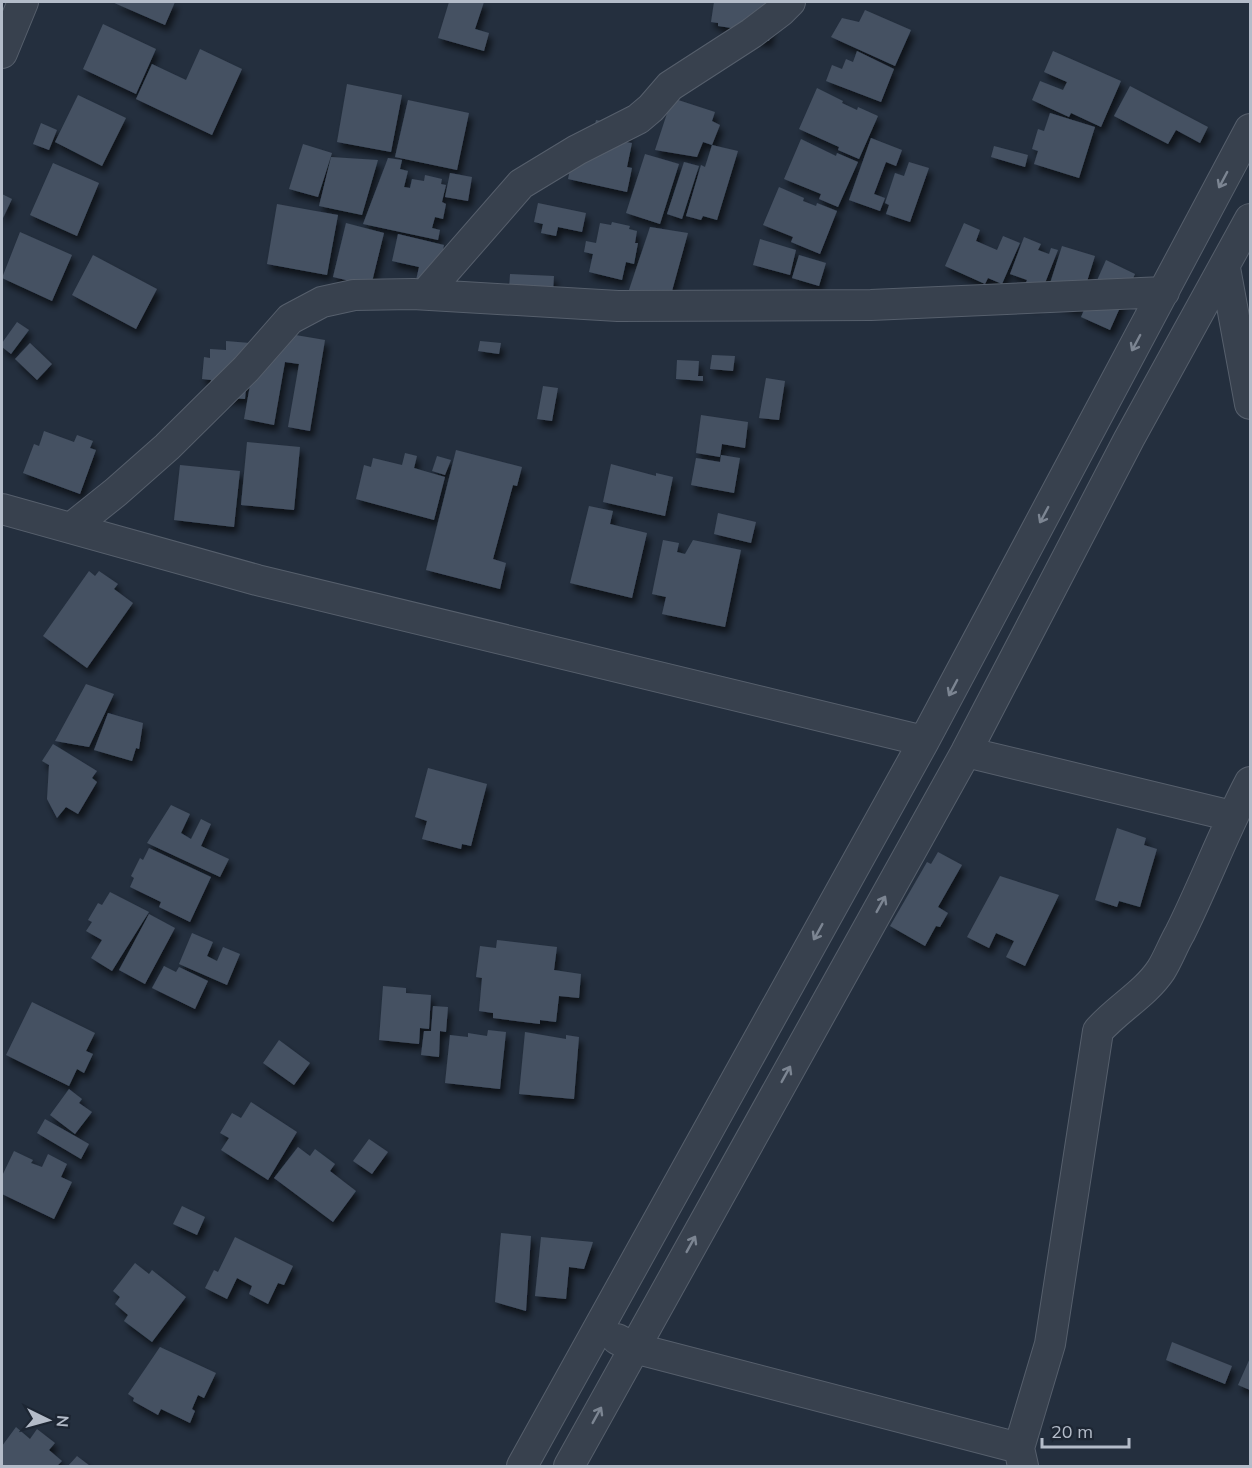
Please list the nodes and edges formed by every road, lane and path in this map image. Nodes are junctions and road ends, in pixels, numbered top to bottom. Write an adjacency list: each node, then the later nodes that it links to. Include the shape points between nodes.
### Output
1 (23, 2): 3 (street)
2 (790, 2): 8 (street, via 752,33 670,86 638,119 521,184)
3 (2, 52)
4 (1251, 129): 7 (street, one-way to 7)
5 (1251, 219): 6 (street)
6 (1225, 268): 9 (street); 13 (street, via 1129,440)
7 (1164, 292): 8 (street, via 872,305 629,306); 12 (street, one-way to 12)
8 (425, 294): 11 (street, via 354,295 322,302 290,319 167,447)
9 (1251, 404)
10 (2, 509): 11 (street)
11 (70, 528): 12 (street, via 257,580)
12 (924, 741): 16 (street, one-way to 16)
13 (966, 752): 15 (street); 17 (street, one-way to 13)
14 (1251, 782): 15 (street)
15 (1232, 816): 18 (street, via 1194,905 1160,971 1098,1031 1050,1344)
16 (598, 1329): 17 (street); 19 (street)
17 (634, 1348): 18 (street); 20 (street, one-way to 17)
18 (1021, 1457)
19 (522, 1467)
20 (569, 1467)

